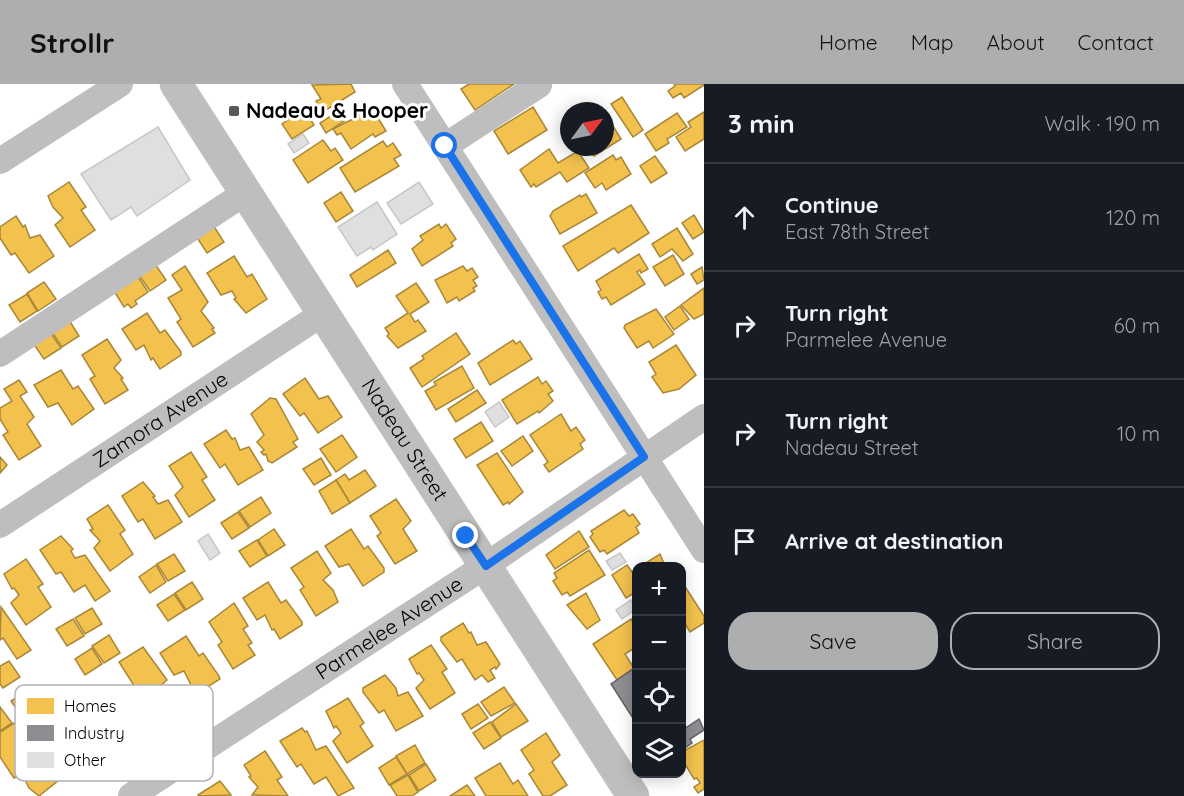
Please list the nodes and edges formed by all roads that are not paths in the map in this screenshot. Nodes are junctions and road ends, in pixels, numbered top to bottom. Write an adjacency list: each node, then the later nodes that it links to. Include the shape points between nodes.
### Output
1 (120, 84): 6 (street)
2 (176, 84): 7 (main road, Nadeau Street)
3 (405, 84): 5 (street)
4 (539, 85): 5 (street)
5 (445, 146): 11 (street)
6 (0, 161)
7 (245, 193): 8 (main road, Nadeau Street); 9 (street)
8 (322, 314): 12 (street, Zamora Avenue); 14 (main road, Nadeau Street)
9 (0, 354)
10 (704, 417): 11 (street, Parmelee Avenue)
11 (644, 457): 13 (street); 14 (street, Parmelee Avenue)
12 (0, 525)
13 (704, 550)
14 (486, 566): 15 (street, Parmelee Avenue); 18 (main road, Nadeau Street)
15 (213, 743)
16 (154, 781): 17 (street, Parmelee Avenue)
17 (131, 796)
18 (632, 796)

